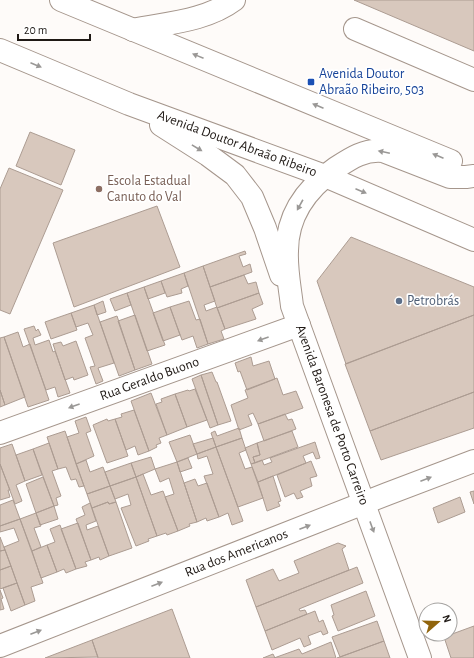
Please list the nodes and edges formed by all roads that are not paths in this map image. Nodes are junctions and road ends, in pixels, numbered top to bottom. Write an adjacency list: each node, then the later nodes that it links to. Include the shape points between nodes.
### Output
1 (61, 0): 4 (main road)
2 (234, 0): 4 (main road, via 205,16)
3 (355, 28): 6 (main road)
4 (133, 30): 8 (main road, one-way to 4)
5 (0, 50): 7 (main road, Avenida Doutor Abraão Ribeiro, one-way to 7)
6 (474, 80)
7 (128, 104): 9 (main road, Avenida Doutor Abraão Ribeiro); 12 (main road, one-way to 12, via 235,175 252,197)
8 (474, 170)
9 (325, 176): 10 (main road, Avenida Baronesa de Porto Carreiro, one-way to 9, via 450,177 393,154 374,150 343,163); 11 (main road, Avenida Doutor Abraão Ribeiro, one-way to 11); 12 (main road, Avenida Baronesa de Porto Carreiro, one-way to 12, via 304,197 289,232 286,251)
10 (474, 176)
11 (474, 240)
12 (296, 316): 13 (main road, Rua Geraldo Buono, one-way to 13); 15 (main road, Avenida Baronesa de Porto Carreiro)
13 (0, 433)
14 (474, 461): 15 (main road, Rua dos Americanos, one-way to 14)
15 (364, 503): 16 (main road, Rua dos Americanos, one-way to 15); 17 (main road, Avenida Baronesa de Porto Carreiro, one-way to 17)
16 (0, 646)
17 (420, 658)

